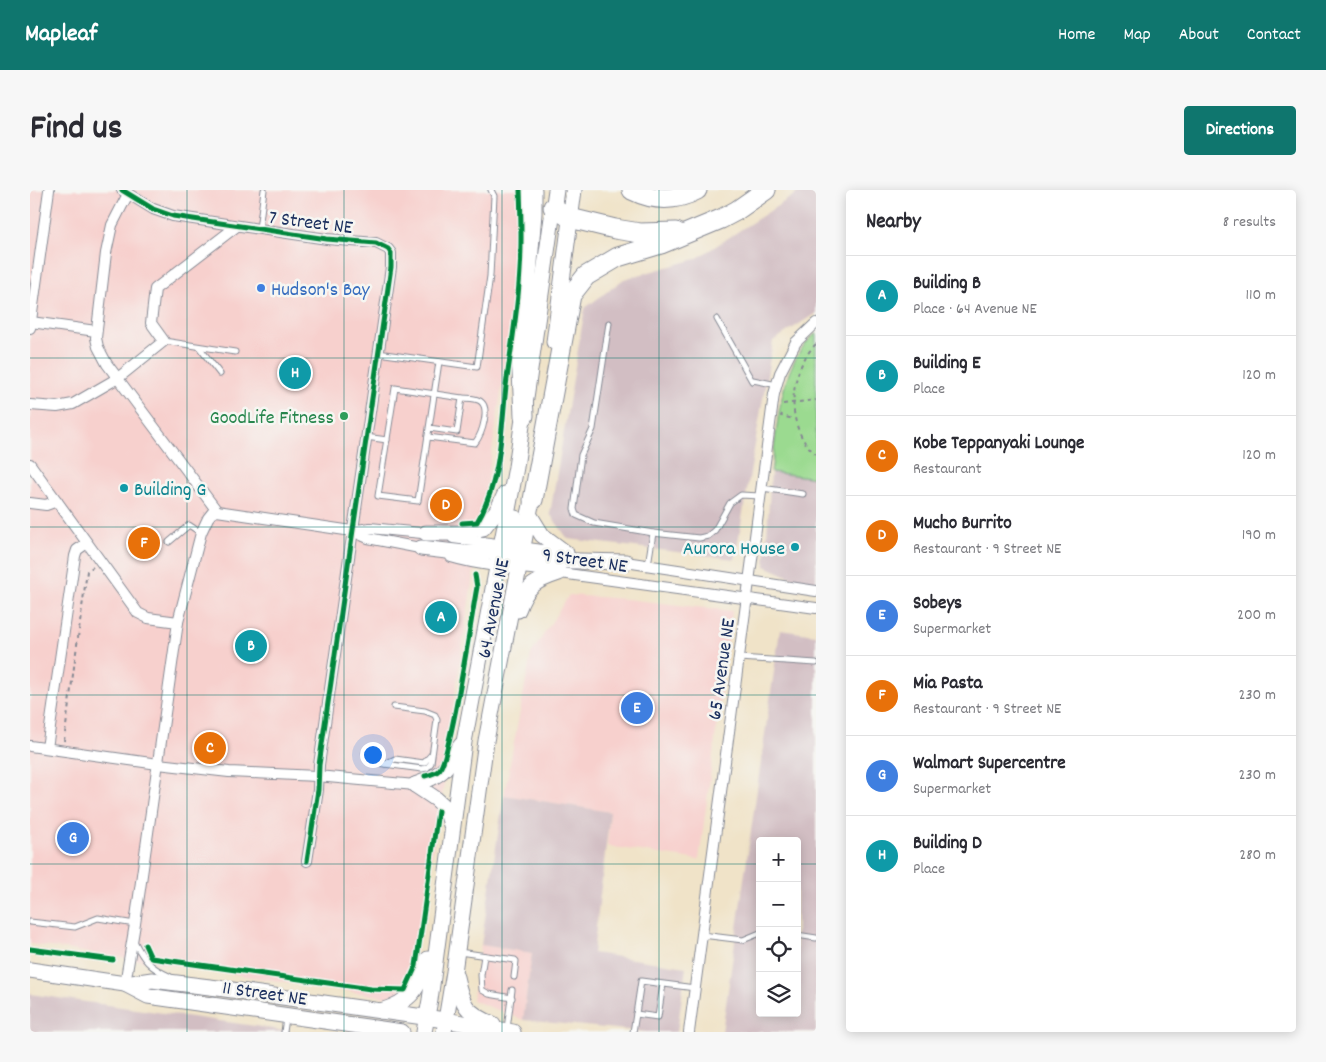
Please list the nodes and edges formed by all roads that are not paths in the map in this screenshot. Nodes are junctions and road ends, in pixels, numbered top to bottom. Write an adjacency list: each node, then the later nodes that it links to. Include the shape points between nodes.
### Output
1 (49, 190): 19 (street)
2 (264, 190): 13 (lane)
3 (491, 190): 25 (lane, via 494,196 490,277 477,367)
4 (532, 190): 32 (highway, via 521,348)
5 (574, 190): 11 (street, 64 Avenue NE)
6 (632, 190): 7 (highway, via 665,199)
7 (697, 190)
8 (766, 190): 14 (highway, via 736,211)
9 (125, 192): 12 (street, 7 Street NE, via 162,213); 20 (street, via 108,240)
10 (554, 198): 11 (highway); 15 (street, 64 Avenue NE)
11 (570, 218): 14 (highway, via 640,233); 43 (street, 64 Avenue NE)
12 (237, 226): 13 (street, 7 Street NE); 21 (street, via 155,289 150,323)
13 (258, 230): 24 (street, 7 Street NE, via 376,243 391,253)
14 (690, 231): 43 (highway, via 618,257 586,276 571,295)
15 (546, 261): 32 (street, 64 Avenue NE); 53 (street, via 546,309)
16 (717, 320): 28 (lane, via 752,380)
17 (609, 323): 48 (lane, via 593,429 581,455 574,509 576,515 594,523)
18 (816, 323): 28 (street, 65 Avenue NE, via 796,342)
19 (30, 325): 20 (street)
20 (96, 331): 27 (street, via 101,356)
21 (164, 341): 22 (lane); 27 (street)
22 (199, 347): 23 (lane); 26 (lane)
23 (235, 352)
24 (378, 353): 25 (lane); 34 (street)
25 (439, 362): 29 (lane)
26 (220, 374)
27 (118, 378): 31 (street, via 73,404); 44 (street)
28 (777, 385): 39 (street, 65 Avenue NE)
29 (434, 395): 30 (lane); 33 (lane); 36 (lane, via 394,388)
30 (462, 398): 33 (lane, via 457,432); 35 (lane, via 483,403 484,424 475,443)
31 (30, 405)
32 (524, 416): 38 (street, 64 Avenue NE)
33 (429, 428): 35 (lane)
34 (366, 437): 36 (lane); 45 (street)
35 (428, 437): 36 (lane, via 418,501 378,496)
36 (387, 440)
37 (30, 464): 41 (street)
38 (516, 467): 47 (street, via 498,509 483,528 460,533); 53 (street, 64 Avenue NE)
39 (761, 492): 40 (lane); 48 (lane, via 741,495 730,503 708,536); 57 (street, 65 Avenue NE)
40 (803, 494)
41 (57, 502): 42 (street, via 46,505); 50 (street)
42 (30, 503)
43 (531, 507): 52 (street, via 542,535); 53 (street, 64 Avenue NE)
44 (217, 511): 45 (street, 9 Street NE); 46 (street, via 208,518)
45 (352, 531): 47 (street, 9 Street NE, via 370,528); 51 (street, 9 Street NE, via 368,538); 71 (street)
46 (202, 533): 49 (lane, via 189,525); 61 (street)
47 (426, 533): 53 (street, 9 Street NE)
48 (654, 533): 55 (lane)
49 (169, 542)
50 (86, 543): 61 (street, via 138,613 148,618); 68 (street, via 75,556)
51 (420, 548): 53 (street)
52 (566, 553): 53 (street, 9 Street NE); 54 (street, 9 Street NE)
53 (511, 556): 54 (street); 56 (street, 9 Street NE); 65 (street, 64 Avenue NE); 66 (street, 64 Avenue NE)
54 (626, 562): 55 (street, 9 Street NE)
55 (648, 566): 57 (street, 9 Street NE)
56 (559, 573): 59 (street, 9 Street NE); 65 (street, via 538,580 522,599 503,689)
57 (750, 581): 58 (street, 9 Street NE); 59 (street, 65 Avenue NE)
58 (816, 591)
59 (748, 599): 60 (street, 9 Street NE); 62 (street, 65 Avenue NE)
60 (816, 608)
61 (178, 622): 70 (street)
62 (739, 658): 63 (lane); 78 (street, 65 Avenue NE)
63 (816, 663)
64 (394, 707): 69 (lane, via 435,715 431,763 422,769 369,762)
65 (493, 708): 83 (street, 64 Avenue NE)
66 (464, 742): 72 (street, via 442,773); 73 (street, 64 Avenue NE)
67 (30, 746): 68 (street)
68 (47, 748): 70 (street)
69 (365, 752)
70 (158, 764): 71 (street, via 229,772); 76 (street)
71 (317, 776): 72 (street); 74 (street, via 318,790)
72 (415, 785): 73 (street, via 446,808)
73 (452, 830): 77 (street, 64 Avenue NE)
74 (307, 861)
75 (30, 922): 76 (lane, via 75,928 98,918)
76 (135, 924): 82 (street)
77 (439, 927): 94 (street, via 423,975 412,994 399,1005); 98 (street, 64 Avenue NE)
78 (702, 935): 79 (lane, via 743,940); 91 (street, 65 Avenue NE)
79 (756, 935)
80 (801, 936): 81 (lane)
81 (816, 938)
82 (133, 939): 88 (street); 90 (lane, via 151,967 168,976)
83 (457, 952): 84 (lane); 86 (street, 64 Avenue NE)
84 (484, 956): 87 (lane, via 515,960); 93 (lane, via 482,990)
85 (30, 970): 88 (street, 11 Street NE)
86 (454, 972): 100 (street, 64 Avenue NE); 101 (street, via 460,995 468,1009 482,1019)
87 (514, 977)
88 (125, 984): 90 (street, 11 Street NE, via 152,980); 95 (street, 11 Street NE, via 148,996)
89 (663, 984): 91 (lane); 96 (lane, via 641,981); 96 (lane, via 658,1017)
90 (218, 988): 94 (street, 11 Street NE)
91 (695, 988): 106 (street, 65 Avenue NE)
92 (512, 990): 93 (lane)
93 (512, 998): 101 (lane)
94 (379, 1012): 98 (street, 11 Street NE)
95 (269, 1013): 97 (street, 11 Street NE); 98 (street)
96 (636, 1014): 105 (lane)
97 (286, 1015): 99 (street, 11 Street NE); 102 (lane)
98 (425, 1025): 100 (street)
99 (362, 1026): 103 (street); 104 (street, 11 Street NE)
100 (444, 1026): 101 (street)
101 (511, 1031)
102 (284, 1032)
103 (377, 1032)
104 (402, 1032)
105 (634, 1032)
106 (689, 1032)

